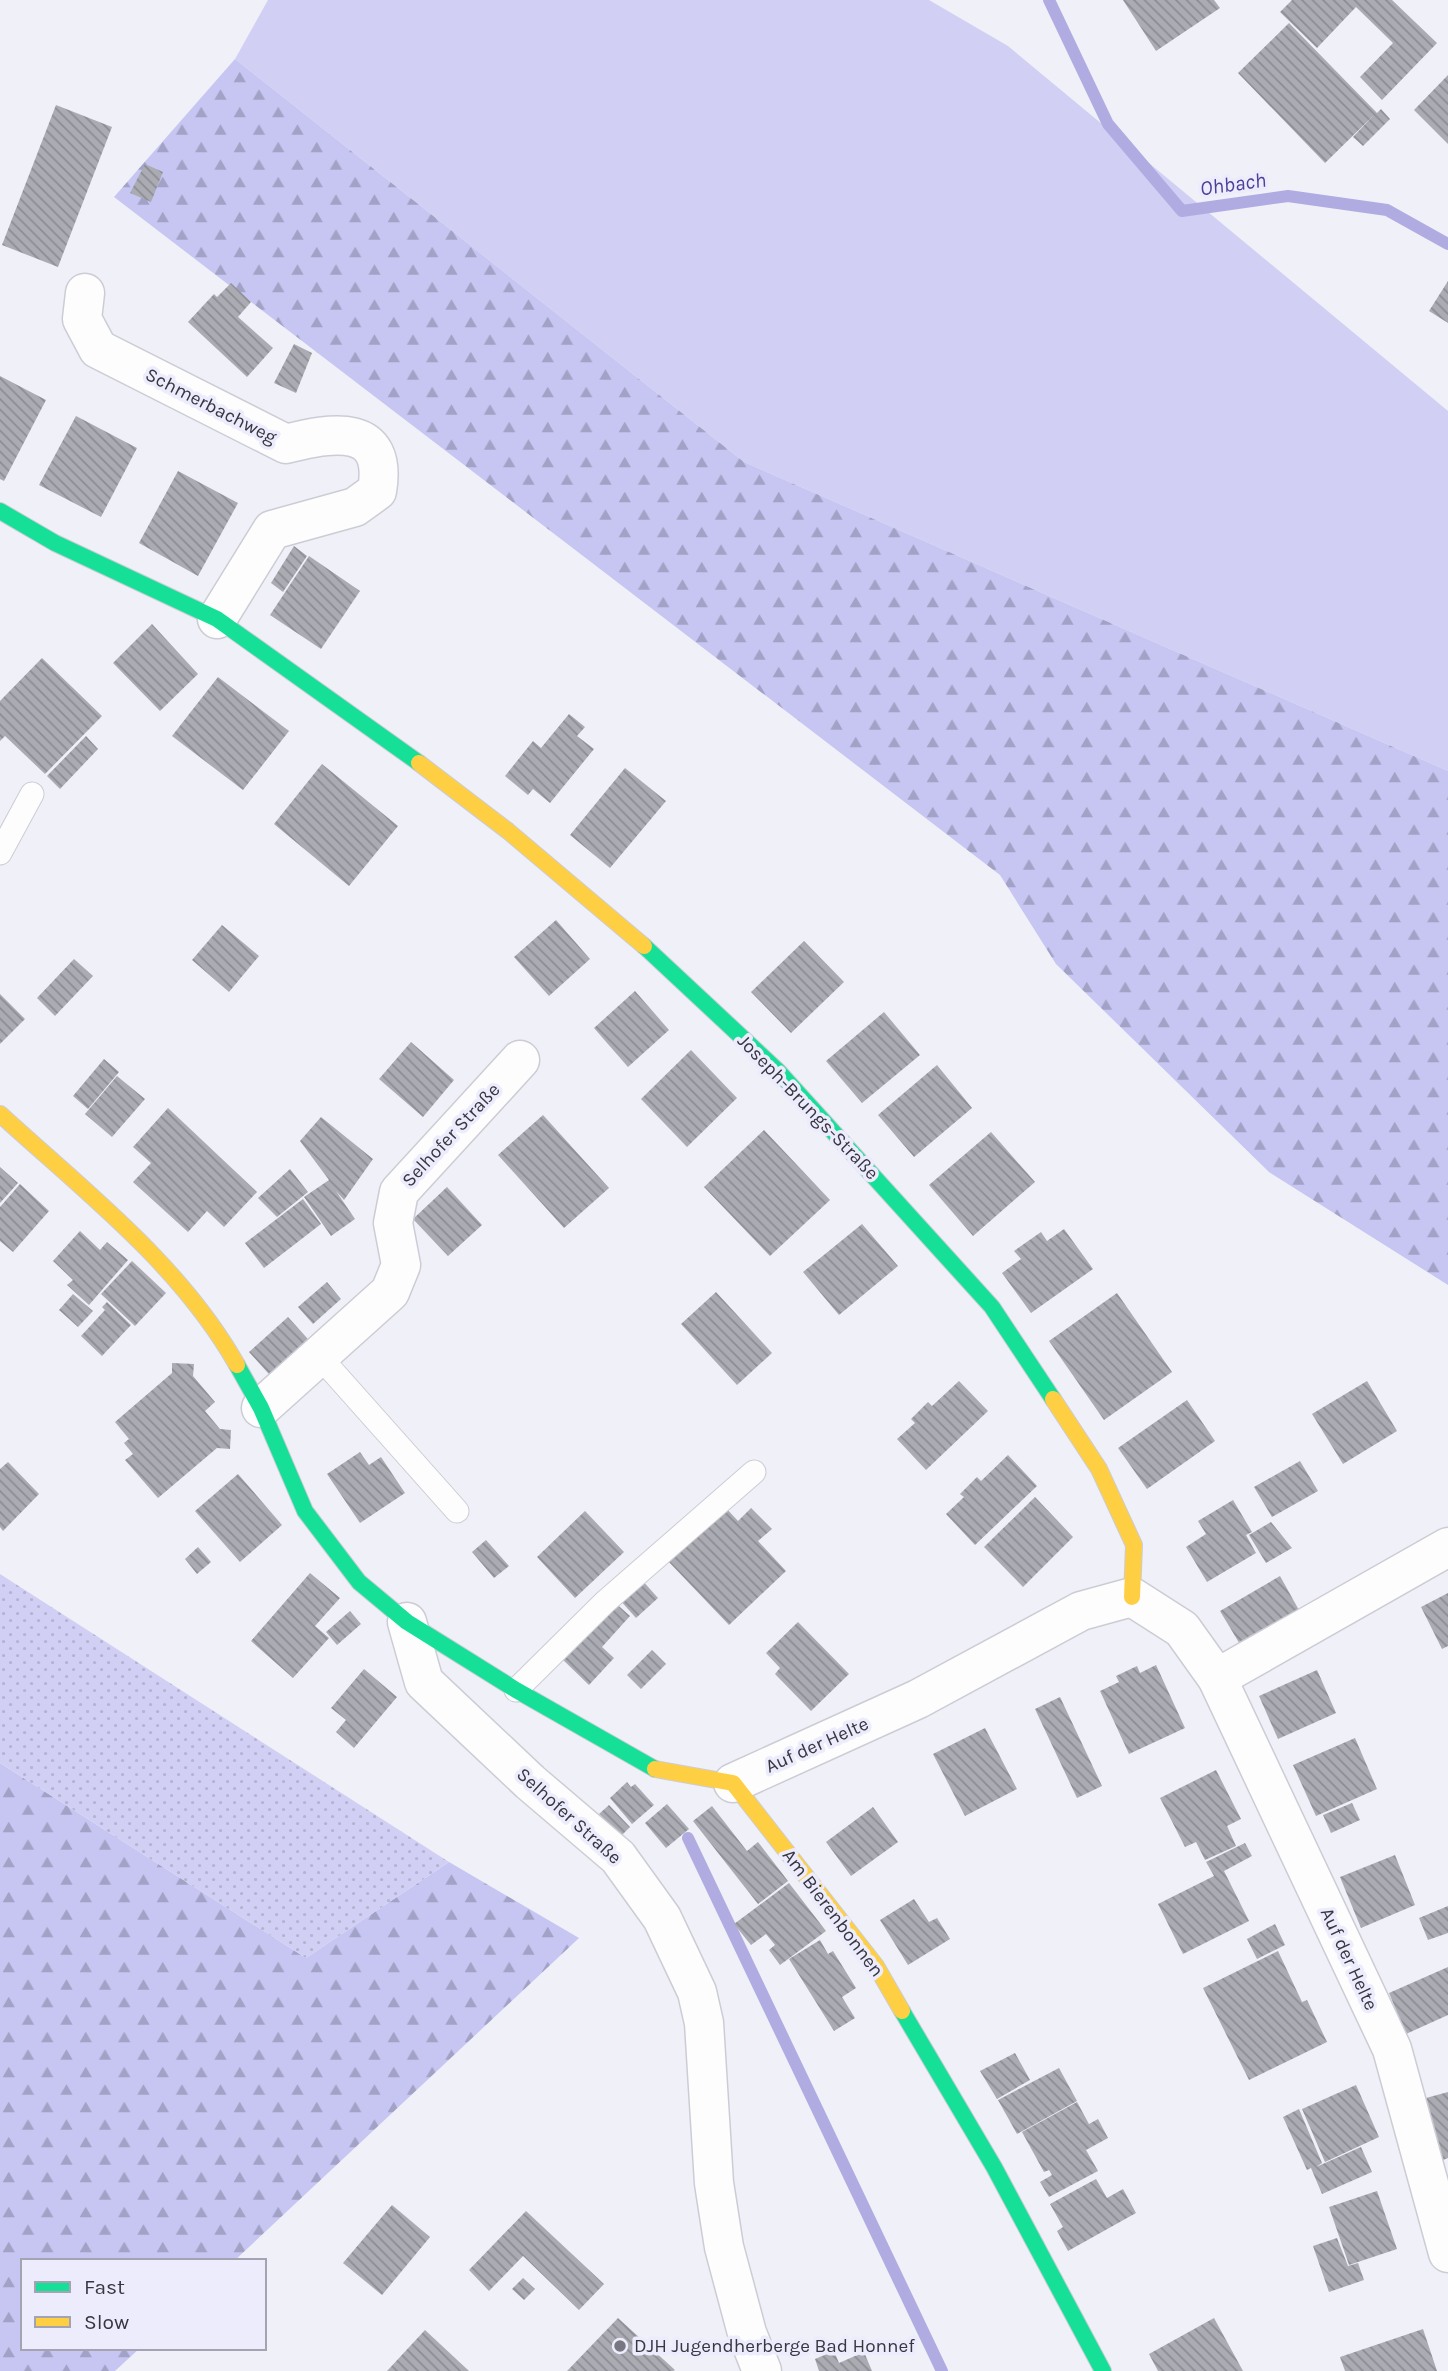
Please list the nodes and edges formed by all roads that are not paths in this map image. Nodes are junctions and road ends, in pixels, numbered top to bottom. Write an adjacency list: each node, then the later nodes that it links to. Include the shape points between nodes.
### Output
1 (85, 293): 3 (street, Schmerbachweg, via 82,319 98,349 286,444 347,433 371,448 381,470 377,491 355,507 272,530)
2 (0, 511): 3 (street, via 55,543)
3 (216, 619): 13 (street, Joseph-Brungs-Straße, via 508,831 641,943 778,1071 992,1307 1099,1469 1134,1545)
4 (32, 794): 5 (lane)
5 (0, 853)
6 (520, 1060): 8 (street, Selhofer Straße, via 399,1192 393,1223 401,1265 390,1292)
7 (0, 1114): 9 (street, via 170,1270 223,1340)
8 (320, 1357): 9 (street, Selhofer Straße); 11 (lane)
9 (261, 1408): 14 (street, via 305,1511 359,1582)
10 (754, 1472): 16 (lane, via 605,1602)
11 (457, 1511)
12 (1448, 1547): 15 (street)
13 (1132, 1597): 15 (street, Auf der Helte, via 1182,1629); 17 (street, Auf der Helte, via 1081,1611 918,1699)
14 (407, 1622): 16 (street); 19 (street, Selhofer Straße, via 424,1682 618,1857 662,1918 697,1992 704,2023 718,2209 747,2333)
15 (1217, 1678): 18 (street, Auf der Helte, via 1392,2049)
16 (516, 1690): 17 (street, via 660,1772)
17 (733, 1783): 20 (street, Am Bierenbonnen, via 876,1966 994,2167)
18 (1448, 2253)
19 (762, 2371)
20 (1103, 2371)

